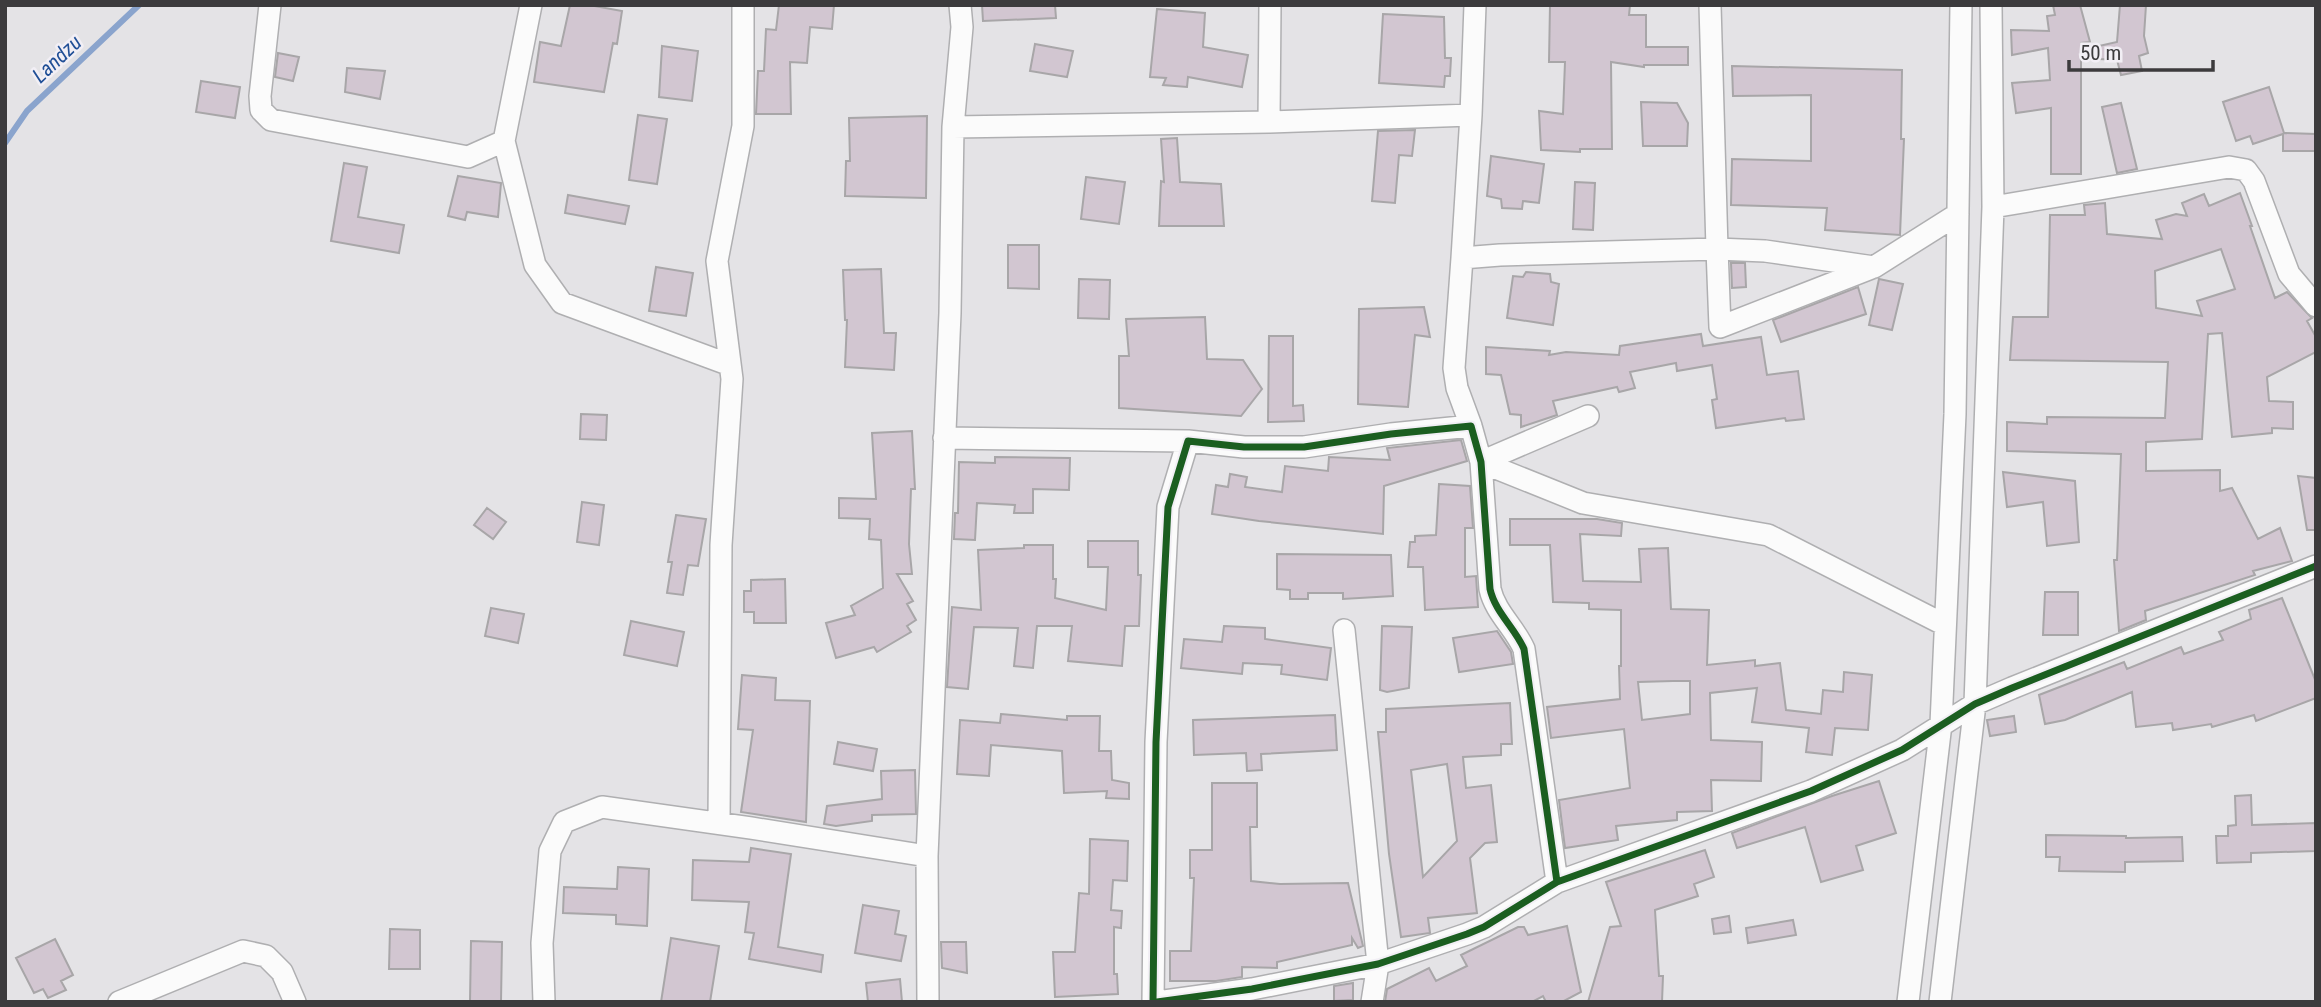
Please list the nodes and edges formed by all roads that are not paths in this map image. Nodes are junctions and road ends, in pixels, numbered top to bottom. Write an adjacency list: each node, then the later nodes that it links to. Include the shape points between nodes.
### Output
1 (270, 5): 13 (street, via 260,96 261,110 271,120 468,157)
2 (531, 5): 13 (street)
3 (743, 5): 20 (street, via 743,127 717,261)
4 (960, 5): 12 (street)
5 (1270, 5): 11 (street)
6 (1475, 5): 10 (street)
7 (1710, 5): 16 (street)
8 (1961, 5): 15 (street)
9 (1991, 5): 14 (street)
10 (1471, 115): 11 (street); 17 (street)
11 (1269, 122): 12 (street)
12 (953, 127): 23 (street)
13 (504, 141): 20 (street, via 535,265 562,303)
14 (1993, 207): 19 (street, via 2229,167 2246,170 2288,274); 29 (street)
15 (1958, 214): 18 (street); 27 (street)
16 (1717, 249): 17 (street); 18 (street); 18 (street, via 1720,327)
17 (1462, 258): 22 (street, via 1454,368)
18 (1874, 267)
19 (2316, 306)
20 (730, 365): 31 (street, via 721,545)
21 (1588, 416): 25 (street)
22 (1471, 426): 24 (street, via 1304,447); 25 (street)
23 (944, 438): 24 (street); 32 (street)
24 (1188, 441): 39 (street, via 1168,507 1156,742)
25 (1481, 462): 27 (street, via 1583,503 1768,536); 33 (street, via 1490,589 1493,602 1524,649)
26 (2316, 566): 29 (street)
27 (1945, 625): 30 (street)
28 (1344, 630): 34 (street)
29 (1975, 704): 30 (street); 42 (street)
30 (1941, 724): 33 (street, via 1902,750 1811,790); 41 (street)
31 (719, 824): 32 (street); 37 (street, via 602,807 564,822 550,851 542,943)
32 (927, 856): 38 (street)
33 (1557, 882): 34 (street, via 1484,927)
34 (1378, 964): 39 (street); 40 (street)
35 (119, 1002): 36 (street, via 243,951 266,956 282,972)
36 (295, 1002)
37 (544, 1002)
38 (928, 1002)
39 (1155, 1002)
40 (1372, 1002)
41 (1908, 1002)
42 (1940, 1002)

